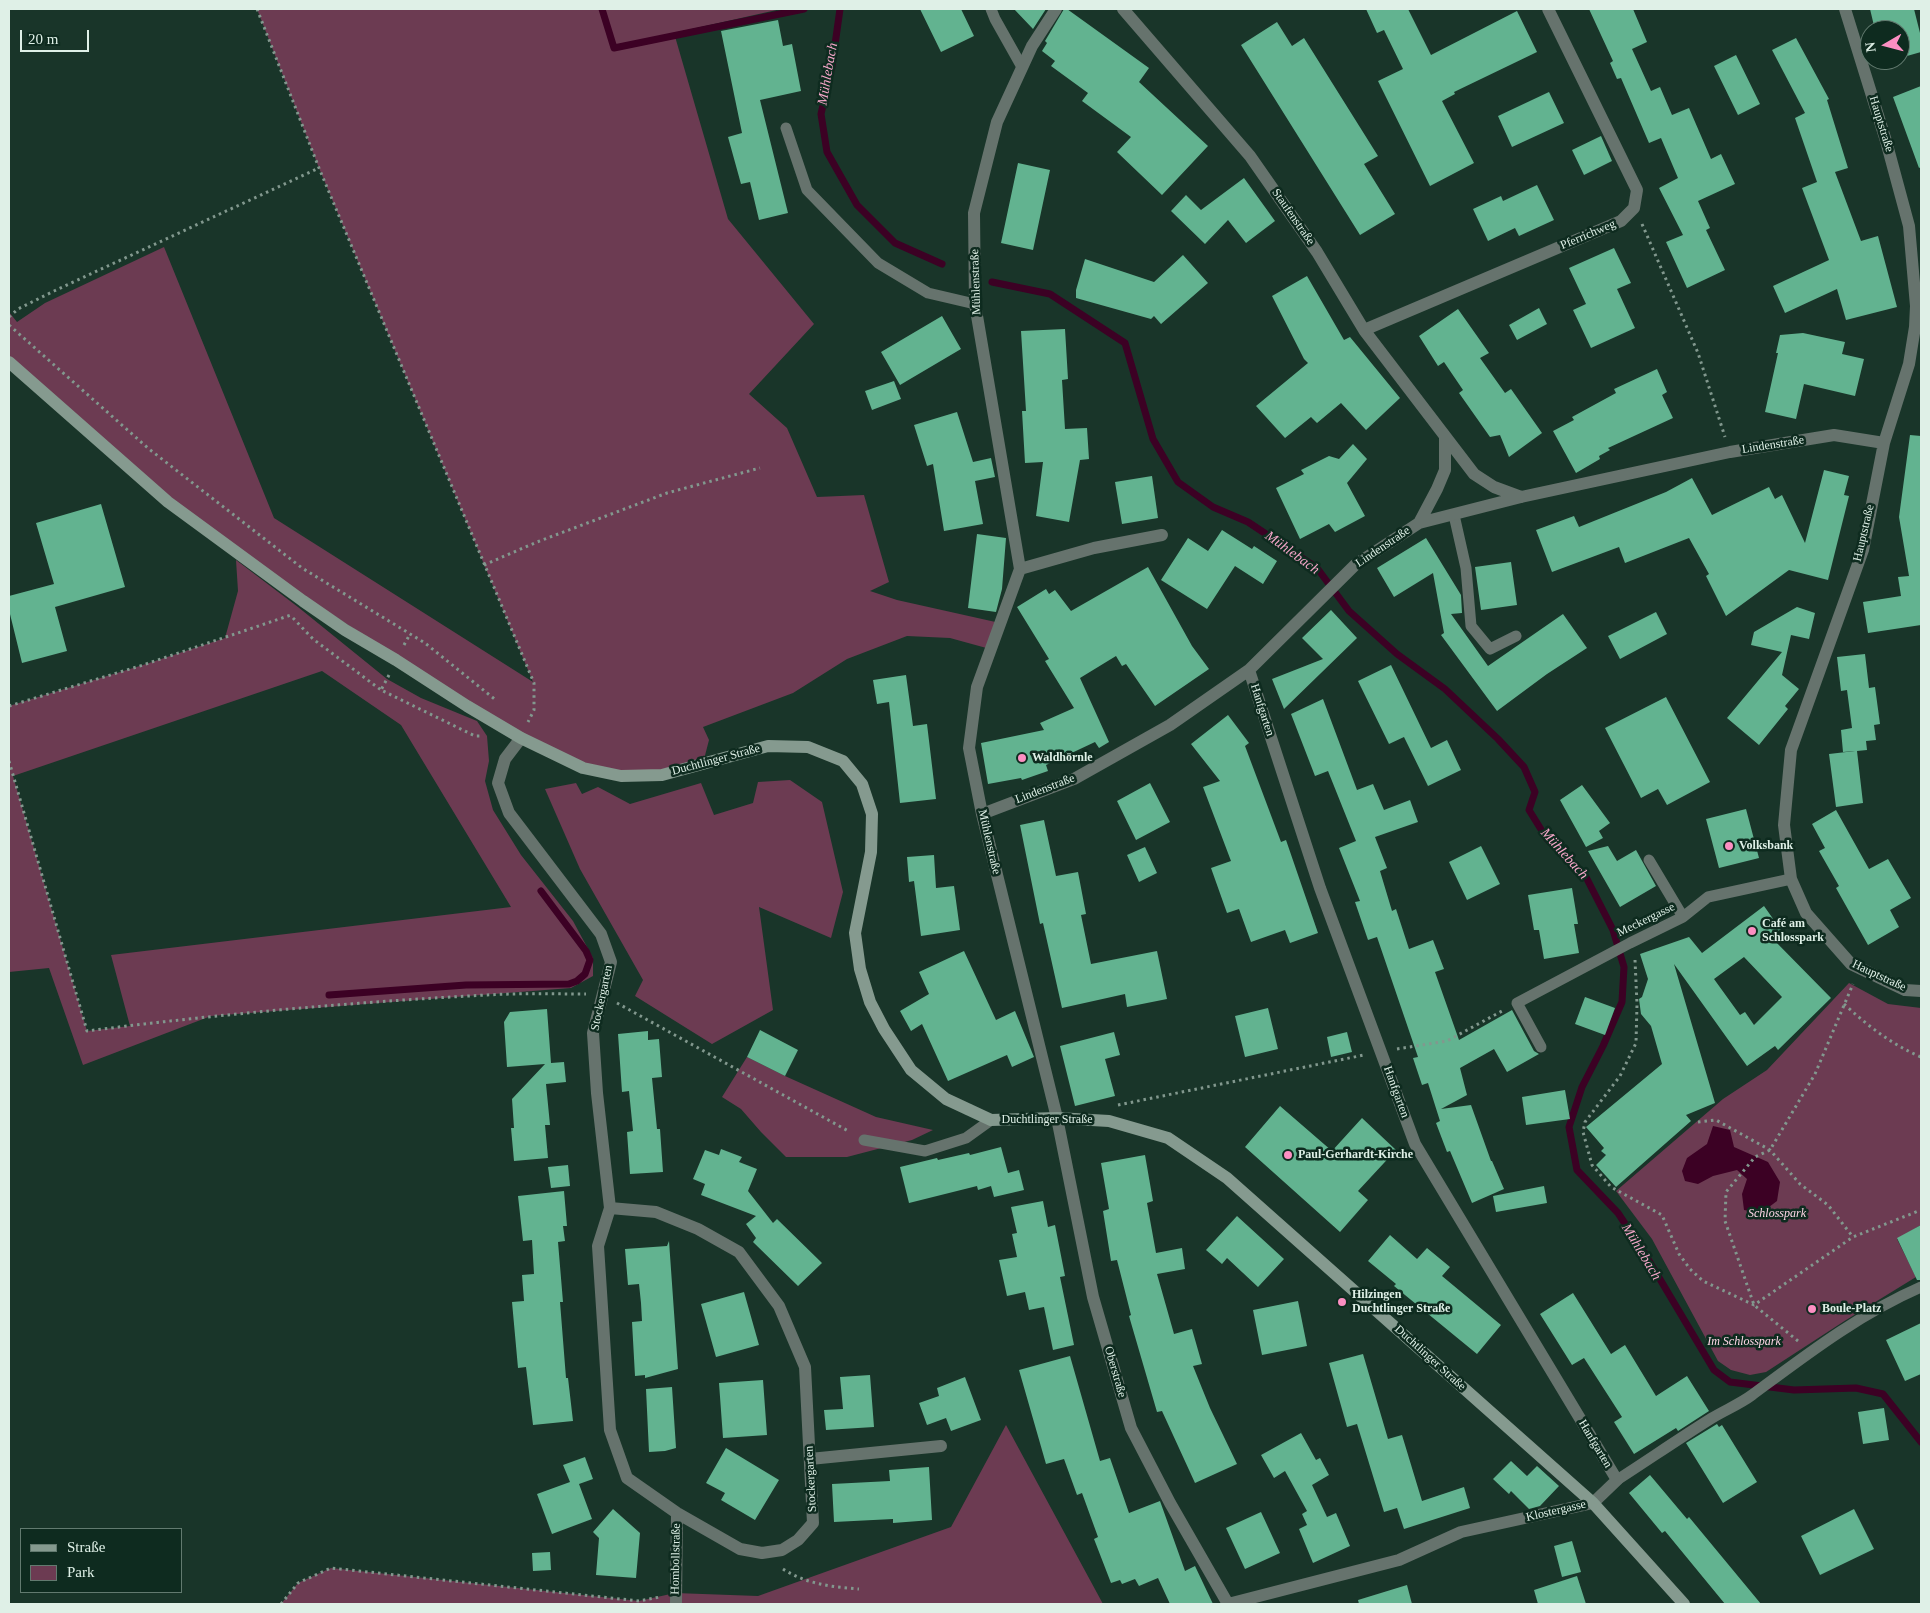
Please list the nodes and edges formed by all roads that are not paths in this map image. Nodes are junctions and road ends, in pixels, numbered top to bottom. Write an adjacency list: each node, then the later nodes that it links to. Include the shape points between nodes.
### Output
1 (991, 9): 6 (lane, via 994,20)
2 (1056, 9): 6 (street, Mühlenstraße)
3 (1123, 9): 9 (street, Staufenstraße, via 1250,156 1317,252)
4 (1548, 9): 9 (street, Pferrichweg, via 1637,190 1634,208 1621,221)
5 (1845, 9): 11 (street, Hauptstraße, via 1909,226 1916,306)
6 (1022, 67): 8 (street, Mühlenstraße, via 997,122 974,213)
7 (786, 128): 8 (lane, via 807,190 878,263 928,293)
8 (974, 304): 18 (street, Mühlenstraße)
9 (1364, 330): 12 (street, Staufenstraße)
10 (9, 362): 21 (main road, Duchtlinger Straße, via 168,502 345,630)
11 (1915, 365): 13 (street, Hauptstraße)
12 (1446, 437): 14 (street, Staufenstraße, via 1474,474 1494,487); 16 (street, via 1445,470)
13 (1884, 443): 14 (street, Lindenstraße, via 1834,435 1730,452); 24 (street, Hauptstraße, via 1863,550 1791,750 1784,825)
14 (1521, 497): 15 (street, Lindenstraße)
15 (1454, 515): 16 (street, Lindenstraße); 19 (lane, via 1466,568 1471,626 1490,649)
16 (1419, 523): 20 (street, Lindenstraße, via 1355,565)
17 (1162, 535): 18 (street, via 1094,548)
18 (1020, 569): 22 (street, Mühlenstraße, via 977,687 969,748)
19 (1516, 636)
20 (1249, 670): 22 (street, Lindenstraße, via 1170,725 1074,779); 35 (street, Hanfgarten, via 1320,888 1415,1144)
21 (521, 738): 29 (main road, Duchtlinger Straße, via 583,768 621,776 662,774 768,746 808,747 843,761 862,784 872,814 871,852 855,933 860,969 870,1002 911,1070 946,1099); 31 (street, Stockergarten, via 505,759 498,783 509,813 601,934 611,962 593,1033)
22 (982, 814): 28 (street, Mühlenstraße)
23 (1649, 860): 25 (lane)
24 (1791, 879): 25 (lane, Meckergasse, via 1708,898); 26 (street, Hauptstraße, via 1806,913 1850,964 1905,990)
25 (1683, 917): 27 (lane, Meckergasse, via 1517,1003)
26 (1921, 991)
27 (1541, 1047)
28 (1057, 1118): 29 (main road, Duchtlinger Straße); 36 (main road, Duchtlinger Straße, via 1109,1121 1168,1138 1227,1178); 39 (street, Oberstraße, via 1093,1297 1131,1428)
29 (991, 1120): 30 (lane, via 966,1138 925,1151)
30 (864, 1140)
31 (610, 1208): 34 (street, Stockergarten, via 656,1212 698,1229 740,1252 779,1306 805,1367); 37 (street, Stockergarten, via 598,1246 610,1430 628,1478)
32 (1921, 1287): 35 (lane, Klostergasse, via 1893,1299 1810,1351 1750,1397)
33 (941, 1446): 34 (street)
34 (810, 1459): 37 (street, Stockergarten, via 813,1523 798,1540 782,1550 762,1553 740,1549)
35 (1617, 1480): 36 (street, Klostergasse)
36 (1593, 1502): 39 (street, Klostergasse, via 1461,1532 1399,1560); 40 (main road, Duchtlinger Straße)
37 (677, 1513): 38 (street, Hombollstraße)
38 (676, 1599)
39 (1228, 1604)
40 (1684, 1604)

